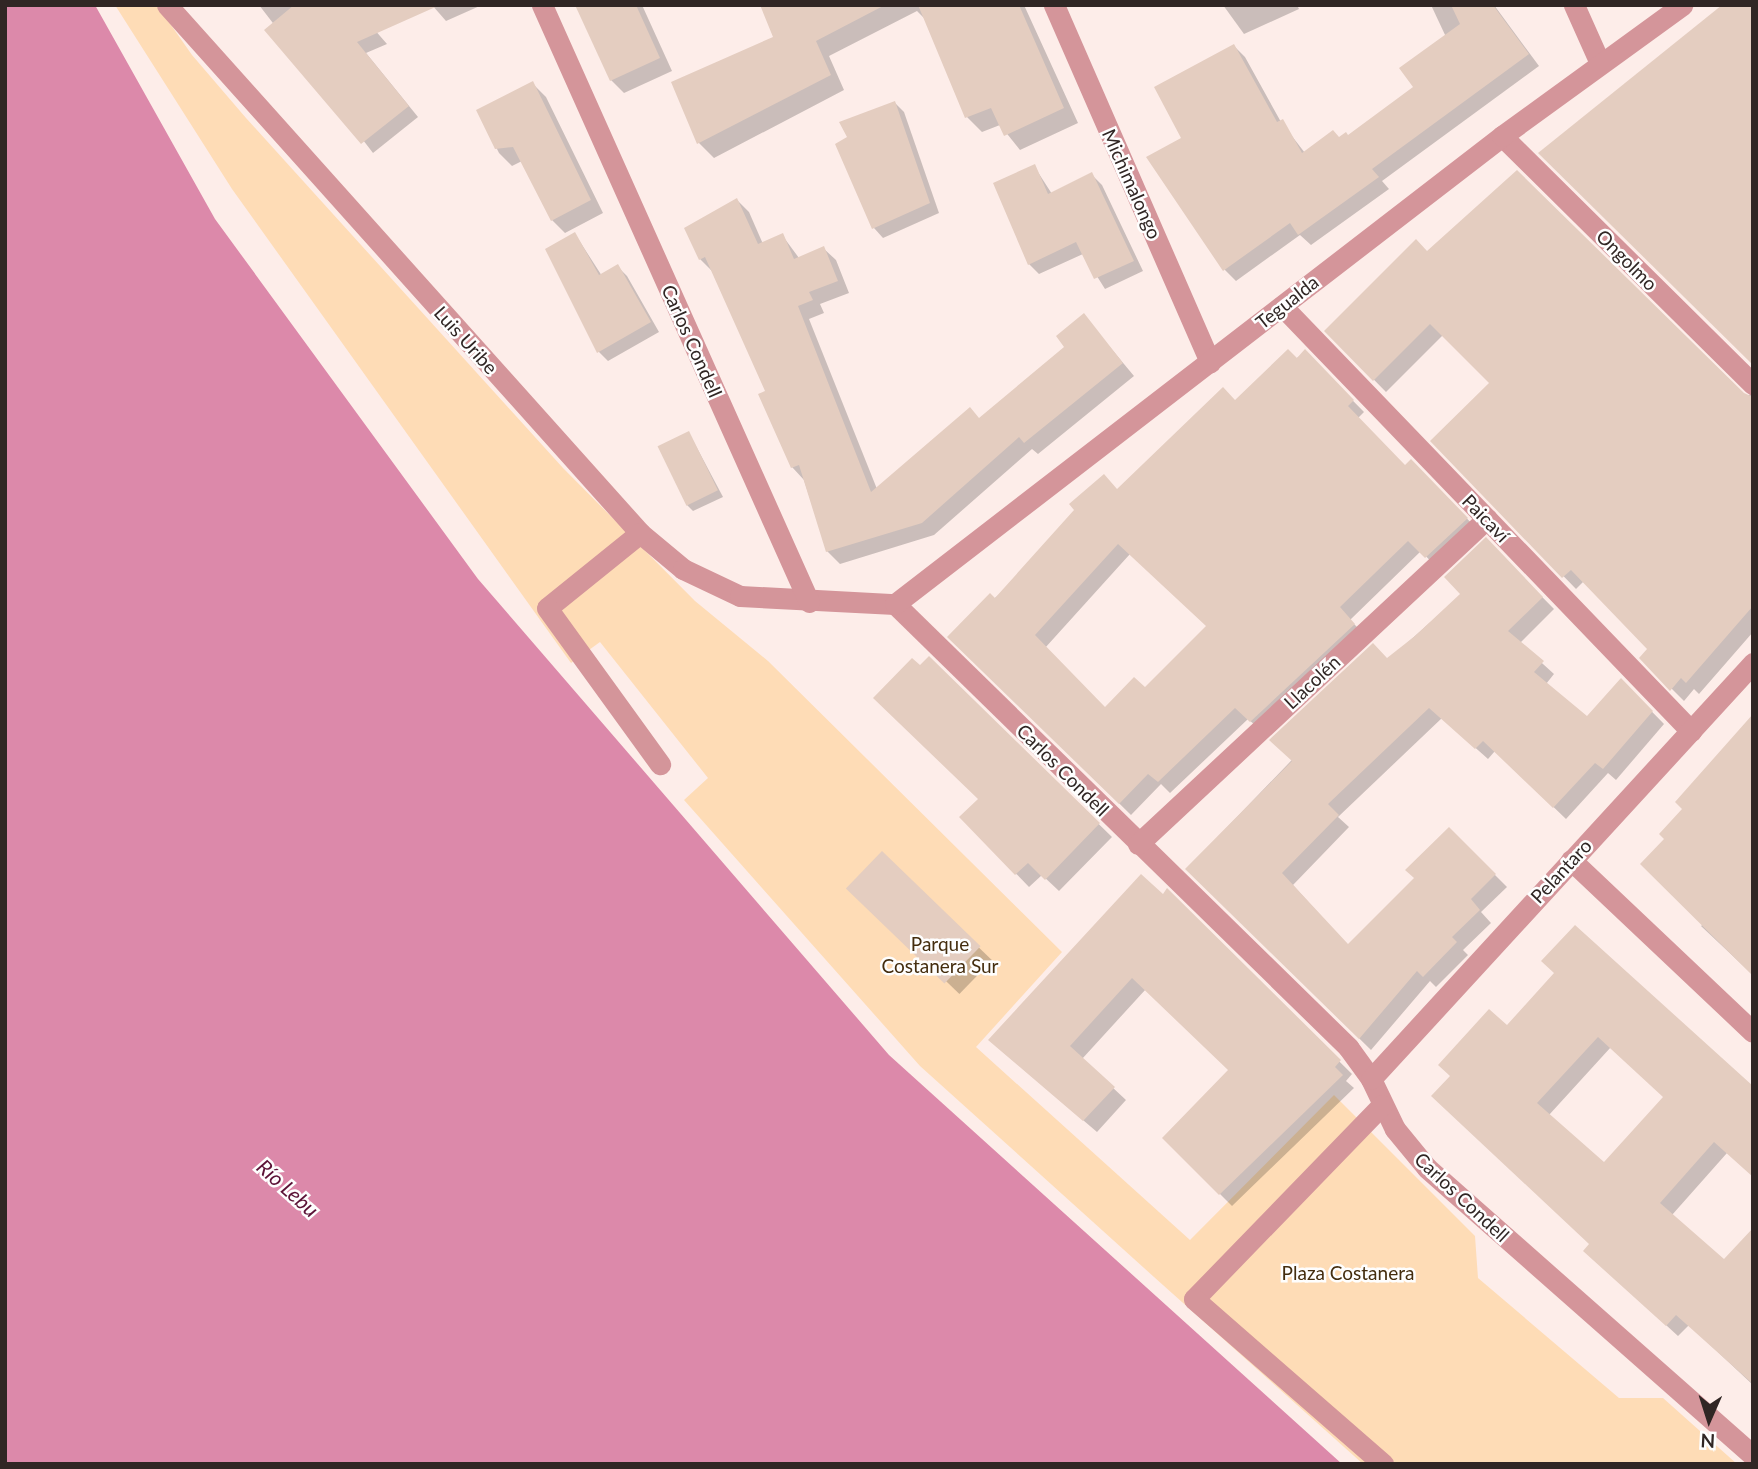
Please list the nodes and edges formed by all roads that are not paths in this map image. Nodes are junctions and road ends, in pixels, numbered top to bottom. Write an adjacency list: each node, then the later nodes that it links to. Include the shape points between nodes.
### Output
1 (167, 5): 12 (street, Luis Uribe)
2 (542, 5): 13 (street, Carlos Condell)
3 (1054, 5): 9 (street, Michimalongo)
4 (1574, 5): 6 (street)
5 (1682, 5): 6 (street, Tegualda)
6 (1600, 64): 7 (street, Tegualda)
7 (1502, 136): 8 (street, Tegualda); 10 (street, Ongolmo)
8 (1282, 306): 9 (street, Tegualda); 11 (street, Paicaví)
9 (1210, 362): 14 (street, Tegualda)
10 (1753, 384)
11 (1487, 519): 16 (street, Paicaví); 18 (street, Llacolén)
12 (640, 533): 13 (street, Luis Uribe, via 683,569 724,590 740,596); 17 (street, via 547,608)
13 (808, 602): 14 (street)
14 (895, 604): 18 (street, Carlos Condell)
15 (1750, 673): 16 (street, Pelantaro)
16 (1691, 731): 19 (street, Pelantaro)
17 (660, 764)
18 (1138, 844): 21 (street, Carlos Condell, via 1348,1047)
19 (1571, 860): 20 (street); 21 (street, Pelantaro)
20 (1753, 1032)
21 (1371, 1079): 22 (street, Carlos Condell)
22 (1382, 1105): 23 (street, Carlos Condell, via 1427,1168); 24 (street, via 1194,1299)
23 (1753, 1455)
24 (1384, 1464)

